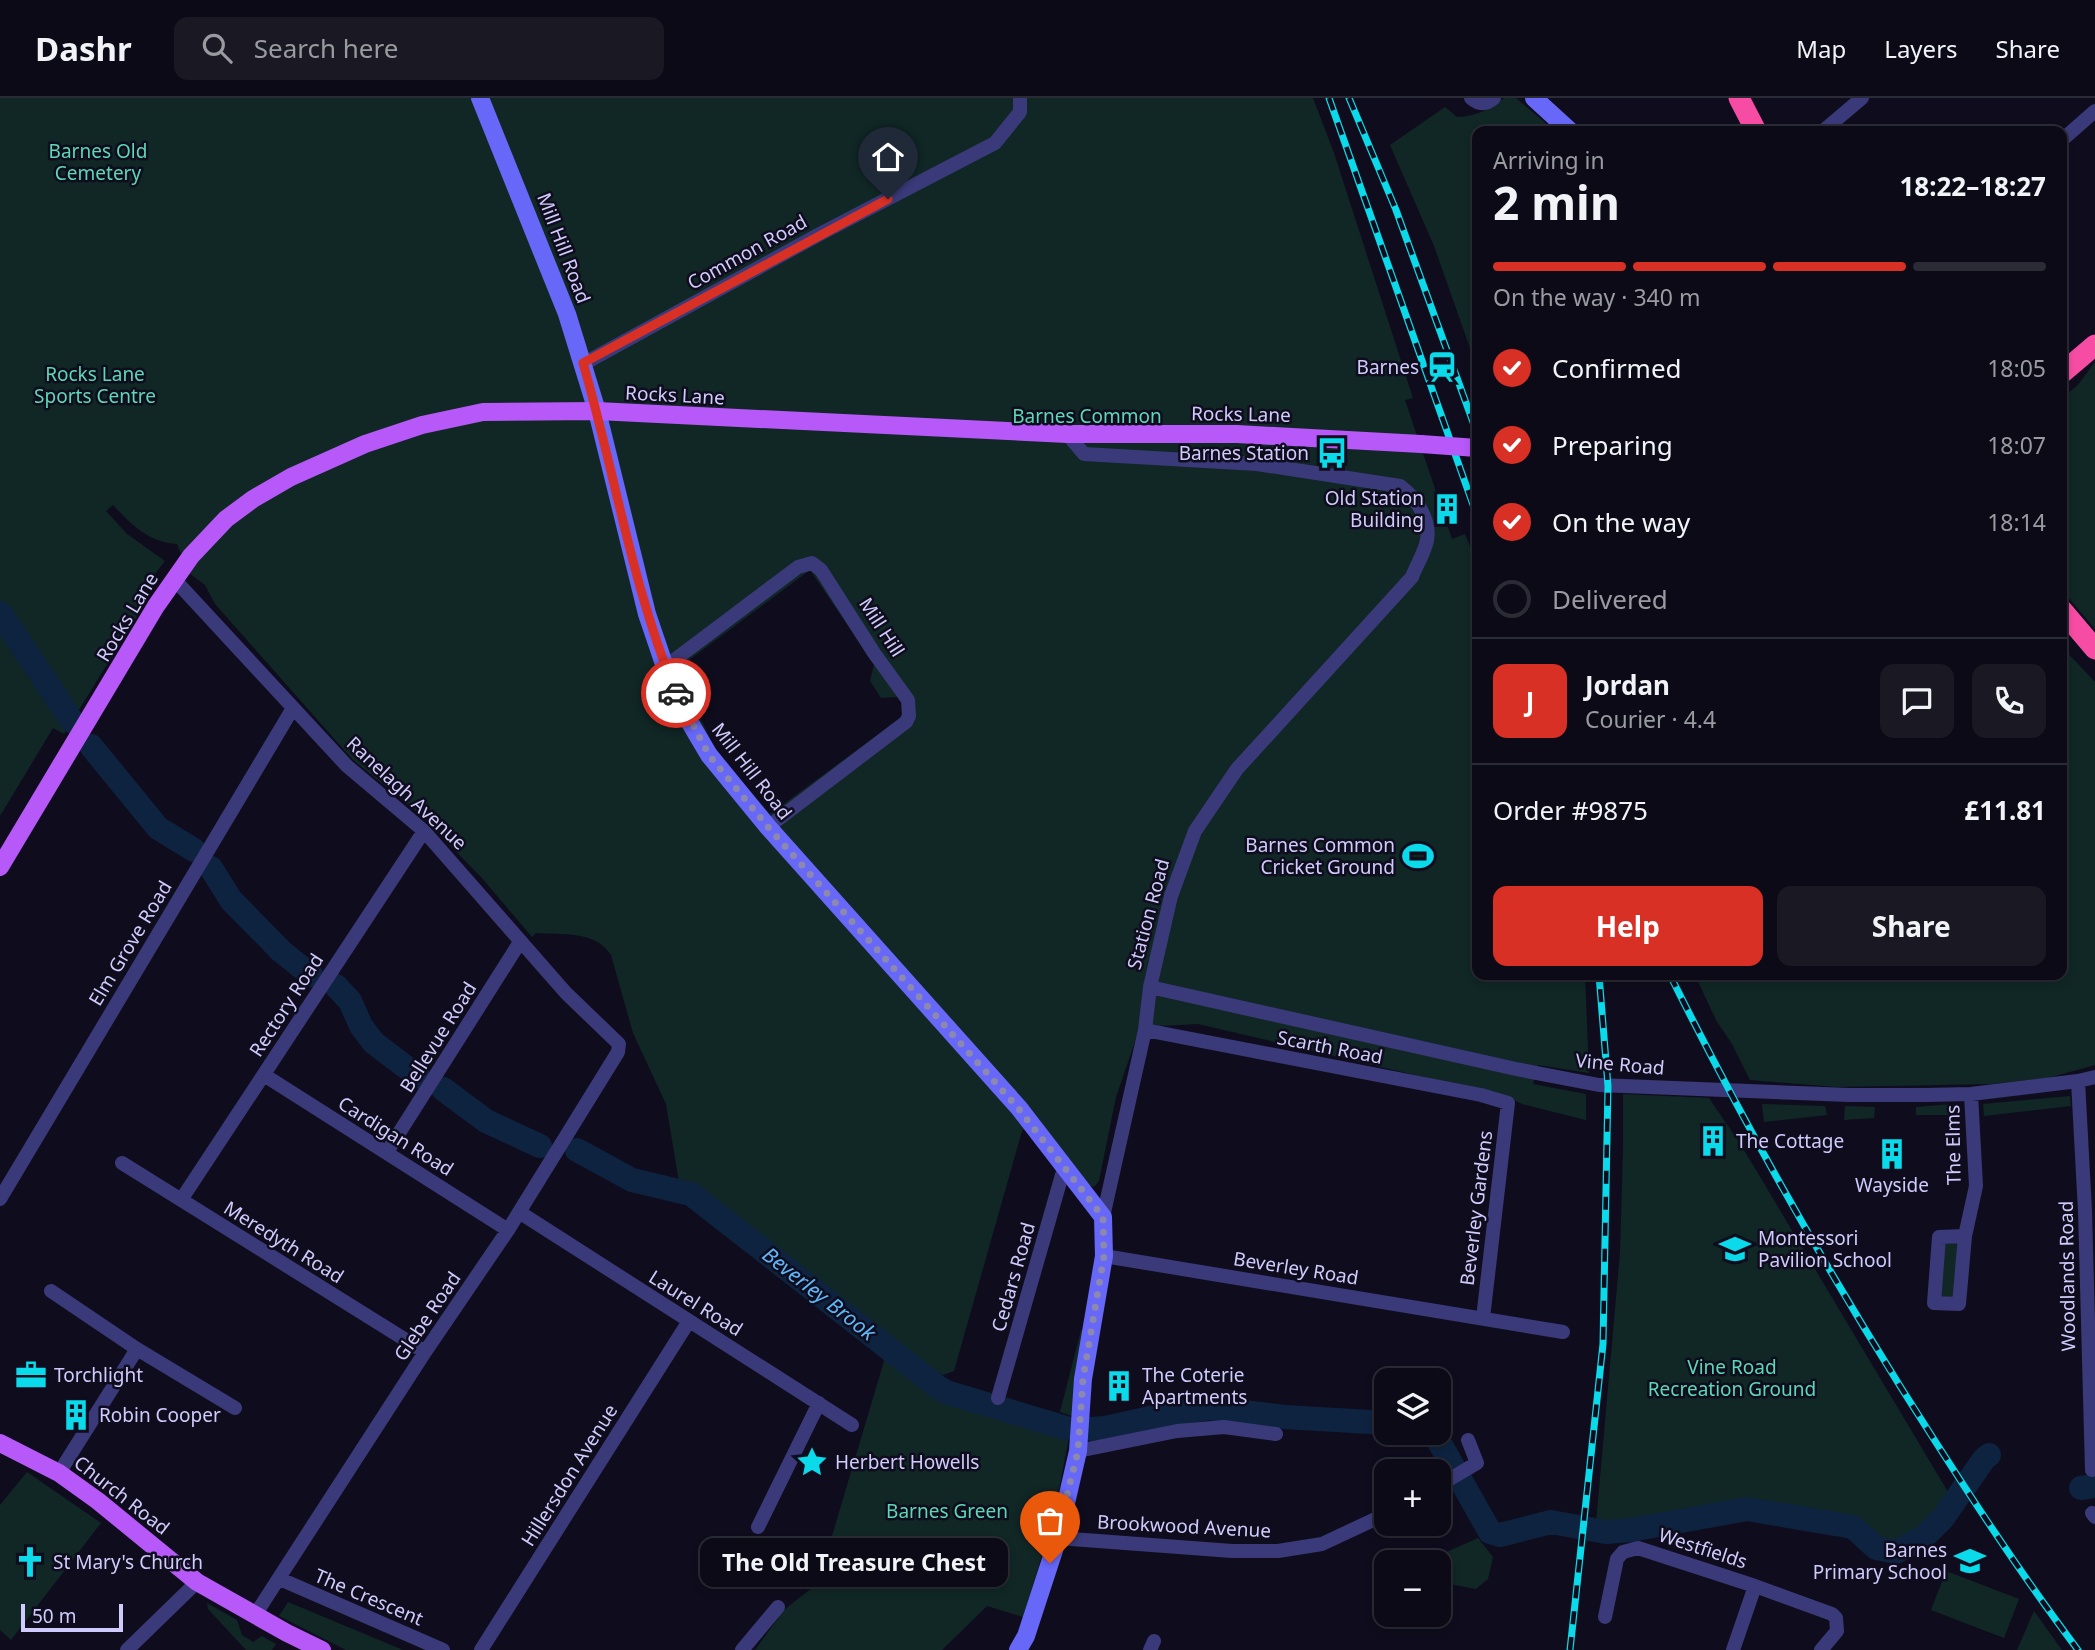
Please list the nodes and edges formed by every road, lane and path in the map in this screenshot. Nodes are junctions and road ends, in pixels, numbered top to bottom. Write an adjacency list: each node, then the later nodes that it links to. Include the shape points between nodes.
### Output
1 (480, 98): 14 (main road, Mill Hill Road)
2 (1020, 98): 14 (street, Common Road, via 1020,112 995,144)
3 (1471, 98): 4 (street, via 1485,104)
4 (1494, 98)
5 (1534, 98): 9 (main road)
6 (1739, 98): 10 (highway)
7 (1862, 98): 11 (street)
8 (2095, 111): 12 (street)
9 (1565, 126)
10 (1753, 126)
11 (1829, 126)
12 (2067, 136)
13 (2095, 345): 15 (highway)
14 (583, 363): 16 (main road, Mill Hill Road)
15 (2067, 369)
16 (597, 411): 17 (main road, Rocks Lane); 19 (main road, Rocks Lane, via 483,412 365,444 253,499 226,519); 22 (main road, Mill Hill Road, via 644,602)
17 (1067, 434): 18 (main road, Rocks Lane, bridge, via 1237,434); 28 (street, Station Road, via 1084,454 1257,464 1400,486 1416,499 1428,539 1412,577 1237,769 1195,831 1171,896)
18 (1472, 448)
19 (174, 579): 23 (street, Ranelagh Avenue); 26 (main road, Rocks Lane)
20 (2067, 616): 21 (highway)
21 (2095, 649)
22 (665, 667): 24 (main road, Mill Hill Road, via 682,709 709,755); 24 (street, Mill Hill, via 798,567 812,563 908,700 906,722)
23 (293, 708): 25 (street, Ranelagh Avenue, via 347,766); 39 (street, Elm Grove Road)
24 (768, 827): 38 (main road, Mill Hill Road)
25 (424, 831): 27 (street, Ranelagh Avenue); 31 (street, Rectory Road)
26 (0, 867)
27 (520, 942): 30 (street, Ranelagh Avenue); 36 (street, Bellevue Road)
28 (1150, 987): 29 (street, Station Road); 34 (street, Vine Road, via 1599,1085 1849,1095)
29 (1145, 1030): 35 (street, Scarth Road); 42 (street, Station Road)
30 (612, 1037): 41 (street, Glebe Road, via 619,1044 618,1052)
31 (264, 1075): 36 (street, Cardigan Road); 40 (street, Rectory Road)
32 (2095, 1077): 33 (street, Vine Road)
33 (2078, 1082): 34 (street, Vine Road); 60 (street, Woodlands Road)
34 (1971, 1094): 44 (street, The Elms, via 1976,1186)
35 (1508, 1103): 47 (street, Beverley Gardens)
36 (387, 1152): 43 (street, Cardigan Road)
37 (122, 1163): 40 (street, Meredyth Road)
38 (1067, 1168): 42 (main road, Mill Hill Road); 52 (street, Cedars Road)
39 (0, 1199)
40 (181, 1200): 51 (street, Meredyth Road)
41 (519, 1212): 43 (street, Glebe Road); 48 (street, Laurel Road)
42 (1103, 1217): 45 (main road, Station Road)
43 (508, 1230): 51 (street, Glebe Road)
44 (1965, 1236): 44 (street, The Elms, via 1959,1304 1934,1303 1939,1237)
45 (1104, 1256): 47 (street, Beverley Road); 59 (main road, Station Road, via 1083,1379)
46 (51, 1291): 50 (street)
47 (1483, 1318): 49 (street, Beverley Road)
48 (689, 1321): 53 (street, Laurel Road); 75 (street, Hillersdon Avenue)
49 (1563, 1332)
50 (137, 1349): 54 (street); 61 (street)
51 (425, 1352): 66 (street, Glebe Road)
52 (998, 1398)
53 (819, 1403): 55 (street, Laurel Road); 64 (street)
54 (234, 1408)
55 (852, 1426)
56 (1276, 1434): 59 (street, via 1224,1427 1177,1431)
57 (1468, 1440): 62 (street, via 1476,1469)
58 (0, 1443): 61 (main road, Church Road)
59 (1078, 1451): 65 (main road, Station Road)
60 (2092, 1471)
61 (59, 1473): 67 (main road, Church Road)
62 (1451, 1479)
63 (1374, 1520): 65 (street, Brookwood Avenue, via 1322,1544 1278,1551)
64 (758, 1527)
65 (1058, 1538): 77 (main road, Station Road)
66 (280, 1579): 70 (street, Glebe Road); 74 (street, The Crescent)
67 (197, 1582): 70 (main road, Church Road); 72 (street)
68 (1755, 1586): 71 (street, Westfields, via 1630,1549 1617,1559); 78 (street, Westfields); 79 (street, Westfields, via 1832,1614 1838,1630)
69 (778, 1607): 76 (street)
70 (256, 1615): 73 (main road, Church Road)
71 (1605, 1617)
72 (127, 1650)
73 (322, 1650)
74 (443, 1650)
75 (481, 1650)
76 (742, 1650)
77 (1018, 1650)
78 (1733, 1650)
79 (1821, 1650)

